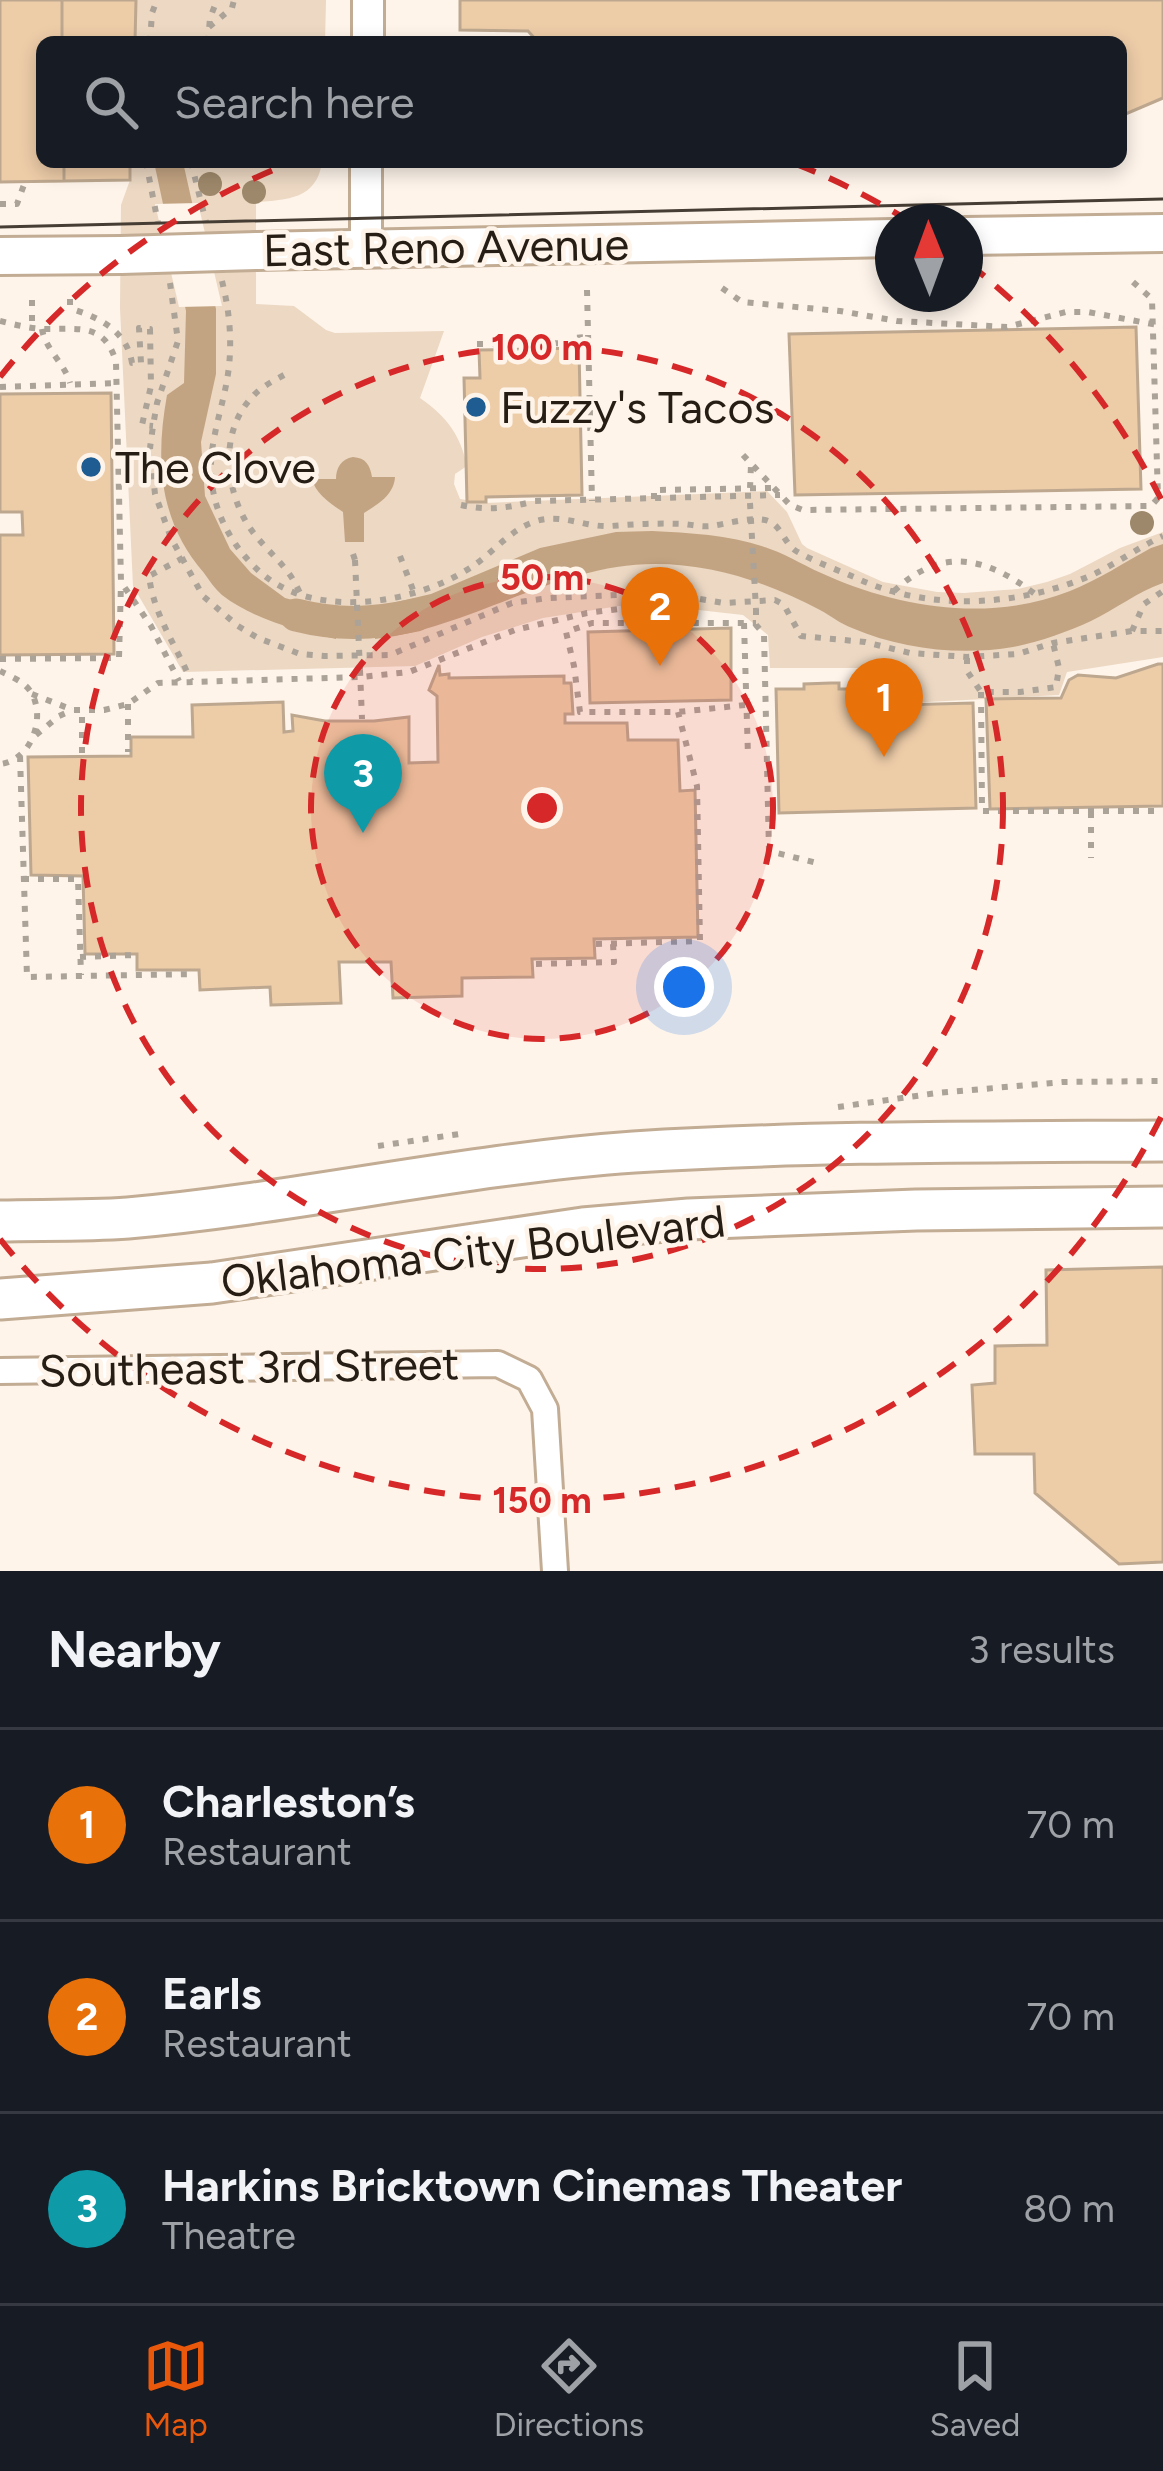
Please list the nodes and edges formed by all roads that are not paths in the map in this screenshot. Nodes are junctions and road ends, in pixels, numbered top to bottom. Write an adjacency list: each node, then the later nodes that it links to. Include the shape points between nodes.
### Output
1 (368, 0): 2 (street)
2 (368, 36)
3 (366, 168): 7 (street)
4 (1163, 232): 5 (main road)
5 (983, 236)
6 (875, 238): 7 (main road, East Reno Avenue)
7 (366, 248): 8 (main road, East Reno Avenue, bridge)
8 (0, 256)
9 (1163, 1141): 11 (main road, Oklahoma City Boulevard, via 632,1153 124,1218)
10 (1163, 1207): 12 (main road, Oklahoma City Boulevard, via 668,1221 212,1283)
11 (0, 1221)
12 (0, 1299)
13 (0, 1371): 14 (street, Southeast 3rd Street, via 498,1364 530,1379 544,1409)
14 (555, 1571)

